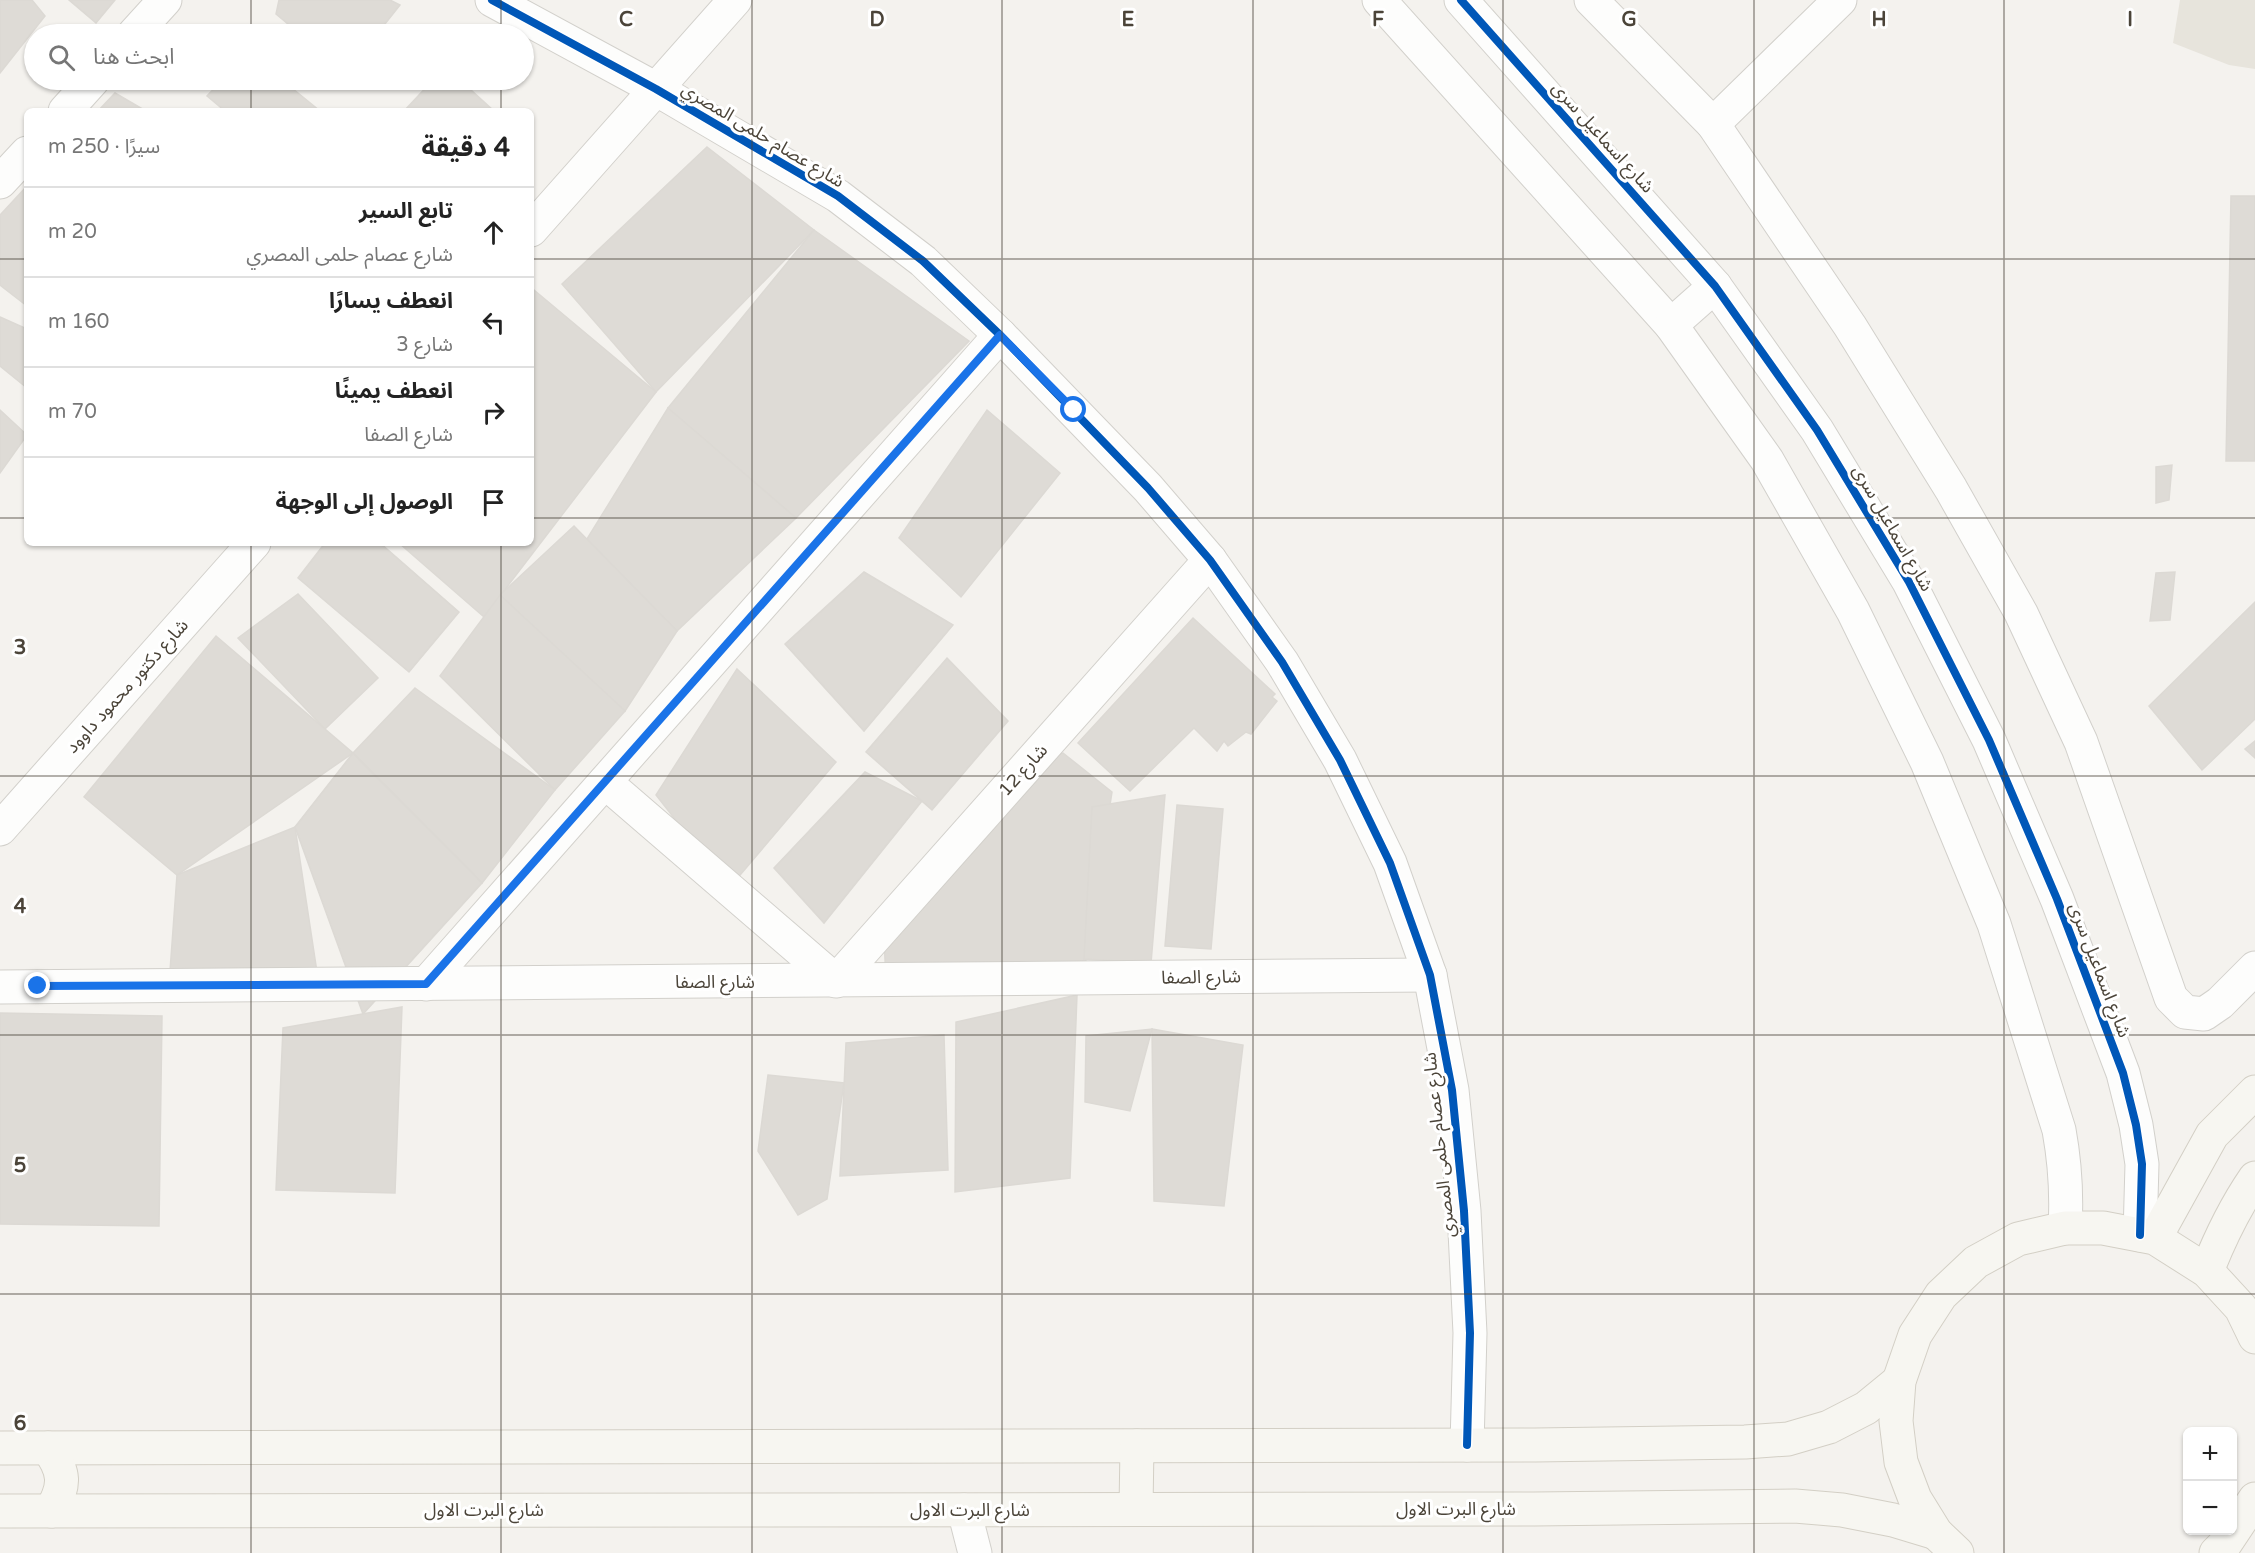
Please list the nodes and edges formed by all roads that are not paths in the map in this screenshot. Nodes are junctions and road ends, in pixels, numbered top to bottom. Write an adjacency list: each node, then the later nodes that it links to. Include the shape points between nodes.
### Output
1 (165, 0): 8 (street)
2 (492, 0): 9 (street, شارع عصام حلمى المصري)
3 (735, 0): 9 (street)
4 (1461, 0): 16 (street, شارع اسماعيل سرى)
5 (1591, 0): 12 (street)
6 (1840, 0): 12 (street)
7 (1384, 2): 17 (street)
8 (143, 24)
9 (656, 89): 15 (street); 18 (street, شارع عصام حلمى المصري, via 837,196 922,261)
10 (84, 90): 11 (street)
11 (68, 108)
12 (1713, 124): 23 (street, via 1850,326 1952,489 2021,613 2081,742 2171,998 2185,1012 2204,1014)
13 (24, 156): 14 (street)
14 (0, 182)
15 (534, 227)
16 (1715, 286): 17 (street); 31 (street, شارع اسماعيل سرى, via 1817,430 1909,582 1989,740 2057,899 2123,1072 2142,1164)
17 (1671, 325): 30 (street, via 1767,460 1852,611 1927,762 1994,924 2050,1098 2065,1163)
18 (1000, 335): 20 (street, شارع عصام حلمى المصري, via 1148,488); 21 (street)
19 (251, 546): 22 (street, شارع دكتور محمود داوود)
20 (1209, 560): 24 (street, شارع عصام حلمى المصري, via 1282,662 1340,760 1390,863); 25 (street, شارع 12)
21 (605, 782): 25 (street); 26 (street)
22 (0, 829)
23 (2255, 968)
24 (1430, 975): 25 (street, شارع الصفا); 35 (street, شارع عصام حلمى المصري, via 1452,1090 1464,1211 1470,1334)
25 (836, 981): 26 (street, شارع الصفا)
26 (426, 984): 27 (street, شارع الصفا)
27 (0, 987)
28 (2255, 1092): 31 (main road, via 2212,1135)
29 (2255, 1178): 32 (main road, via 2240,1199)
30 (2065, 1228): 31 (main road, via 2103,1228); 34 (main road, via 2018,1239 1976,1262 1935,1303 1915,1335)
31 (2147, 1236): 32 (main road)
32 (2207, 1271): 33 (main road, via 2241,1308)
33 (2255, 1336)
34 (1899, 1381): 35 (main road, via 1866,1408 1829,1427 1788,1439); 44 (main road, via 1896,1422 1901,1462 1915,1499)
35 (1467, 1445): 36 (main road)
36 (1137, 1446): 38 (main road); 40 (main road)
37 (0, 1448): 38 (main road)
38 (48, 1448): 43 (main road, via 63,1479 60,1496)
39 (2255, 1499): 45 (main road)
40 (1136, 1509): 41 (main road, شارع البرت الاول); 44 (main road, شارع البرت الاول, via 1795,1506 1893,1520)
41 (964, 1510): 43 (main road, شارع البرت الاول); 46 (street)
42 (0, 1511): 43 (main road, شارع البرت الاول)
43 (51, 1511)
44 (1946, 1543)
45 (2221, 1550)
46 (975, 1553)

